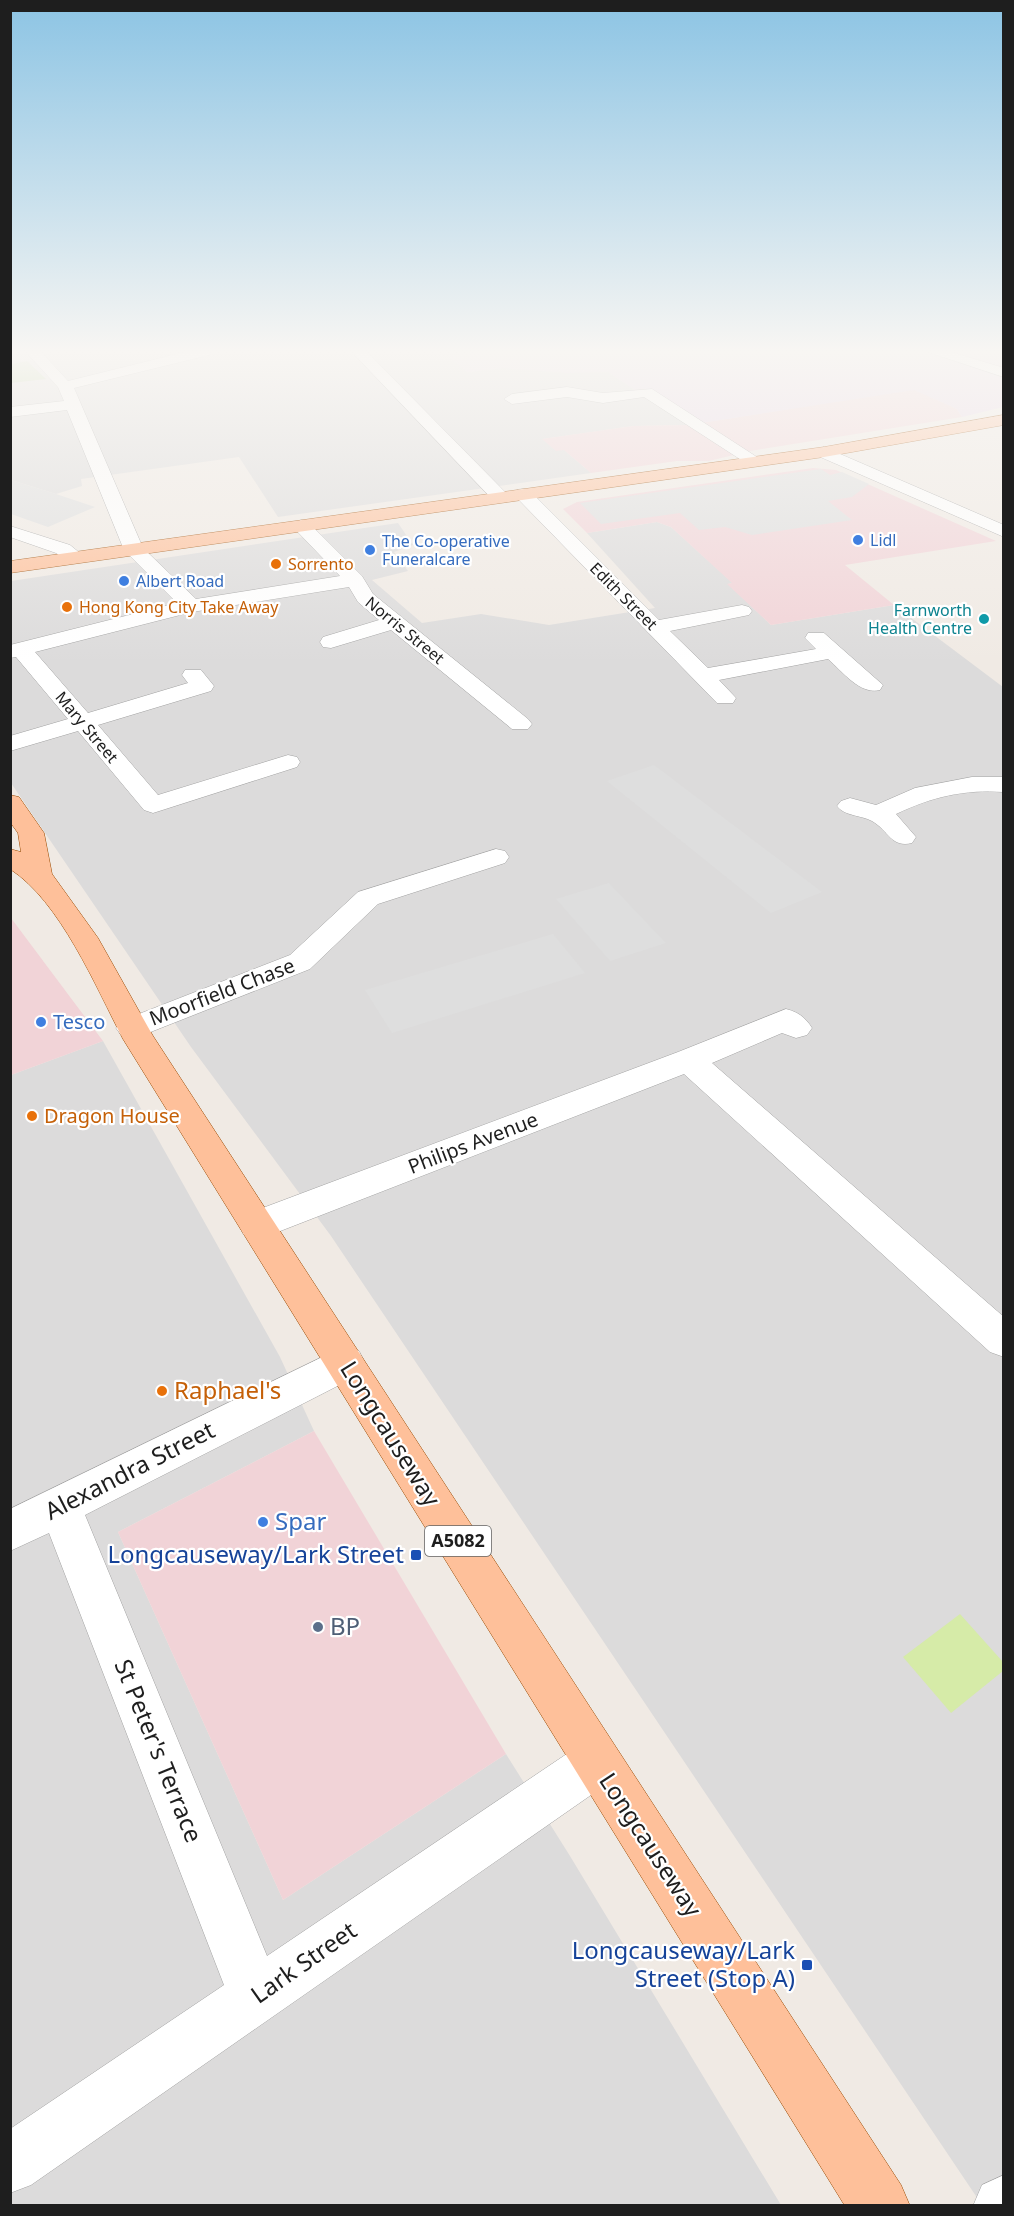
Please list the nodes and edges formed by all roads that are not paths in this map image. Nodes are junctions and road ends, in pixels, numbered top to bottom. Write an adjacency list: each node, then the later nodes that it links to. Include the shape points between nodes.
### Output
1 (94, 455): 12 (street)
2 (460, 455): 8 (street)
3 (746, 455): 6 (street)
4 (798, 455): 6 (main road)
5 (832, 455): 11 (street)
6 (755, 461): 7 (main road)
7 (523, 495): 8 (main road); 19 (street, Edith Street)
8 (501, 498): 9 (main road)
9 (301, 526): 12 (main road); 15 (street, Norris Street)
10 (10, 531): 13 (street, via 63,549)
11 (1004, 532)
12 (134, 550): 13 (main road); 16 (street)
13 (76, 558): 14 (main road)
14 (10, 567)
15 (355, 580): 16 (street); 18 (street, Norris Street, via 365,598)
16 (191, 606): 21 (street)
17 (742, 611): 19 (street)
18 (395, 622): 20 (street); 27 (street, Norris Street)
19 (655, 627): 23 (street, Edith Street)
20 (331, 642)
21 (16, 651): 26 (street, Mary Street)
22 (193, 675): 26 (street, via 203,686)
23 (703, 676): 24 (street, via 825,645); 25 (street, Edith Street)
24 (872, 685)
25 (725, 698)
26 (82, 721): 28 (street); 29 (street, Mary Street, via 153,805)
27 (520, 724)
28 (10, 744)
29 (288, 762)
30 (1004, 785): 33 (street, via 973,785 910,796)
31 (10, 802): 36 (main road, Longcauseway / A5082, via 32,833)
32 (850, 806): 33 (street)
33 (879, 813): 34 (street)
34 (903, 837)
35 (496, 857): 37 (street, Moorfield Chase, via 368,898 300,962)
36 (24, 866): 37 (main road, Longcauseway / A5082, via 84,938)
37 (132, 1028): 40 (main road, Longcauseway / A5082)
38 (796, 1028): 39 (street, Philips Avenue, via 786,1019)
39 (689, 1060): 40 (street, Philips Avenue); 41 (street)
40 (257, 1225): 42 (main road, Longcauseway / A5082)
41 (1004, 1341)
42 (345, 1363): 43 (street, Alexandra Street); 45 (main road, Longcauseway / A5082)
43 (60, 1506): 44 (street, Alexandra Street); 46 (street, St Peter's Terrace)
44 (10, 1531)
45 (597, 1762): 46 (street, Lark Street); 48 (main road, Longcauseway / A5082)
46 (256, 1996): 47 (street, Lark Street)
47 (10, 2164)
48 (880, 2205)

